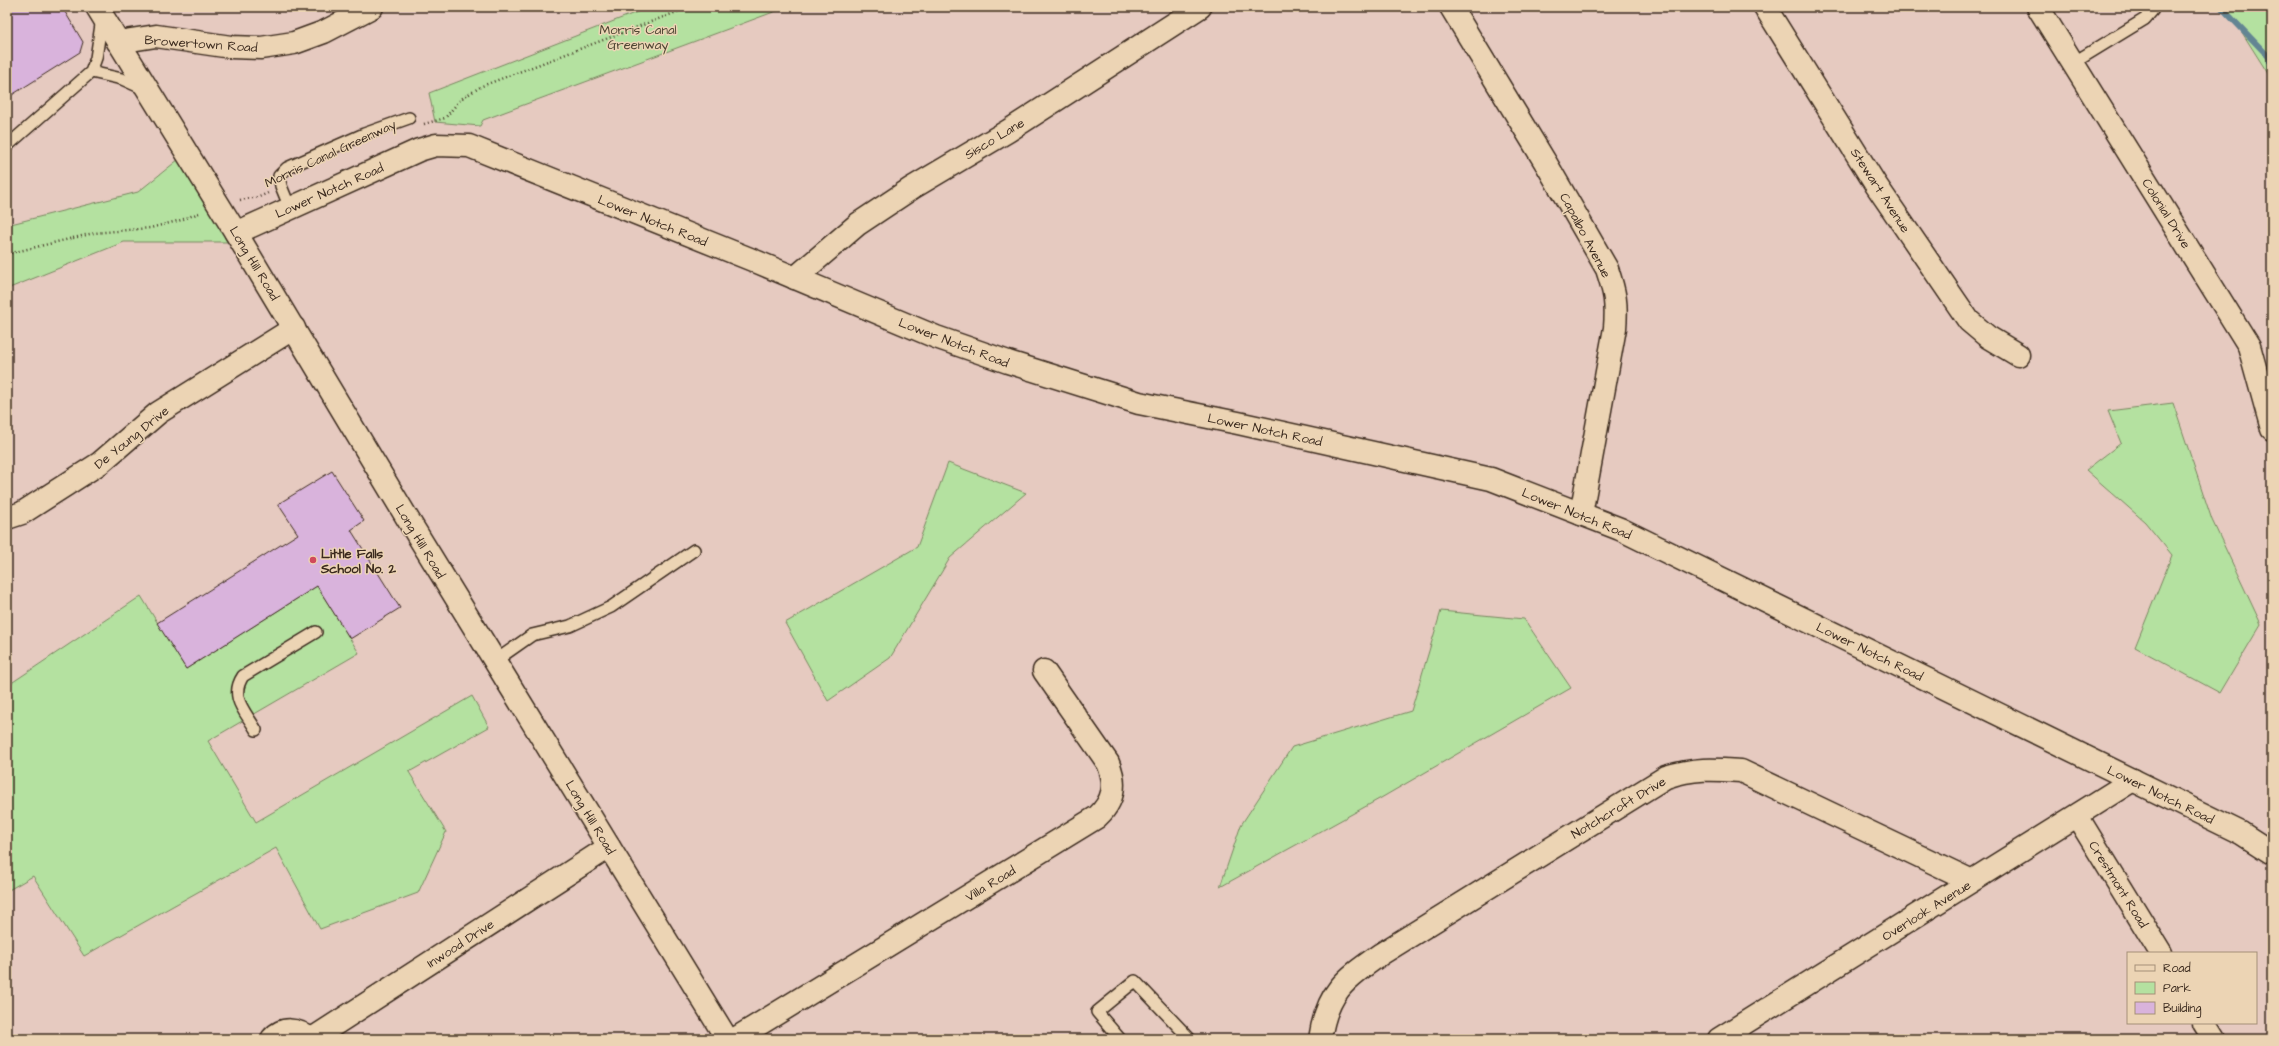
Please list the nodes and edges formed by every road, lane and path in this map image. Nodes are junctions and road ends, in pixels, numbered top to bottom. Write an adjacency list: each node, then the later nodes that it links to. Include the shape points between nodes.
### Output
1 (372, 7): 9 (street, Browertown Road, via 324,32 294,43 261,48 231,47 156,36)
2 (690, 7): 13 (path, Morris Canal Greenway, via 482,86 461,99 445,118)
3 (1200, 7): 21 (street, Sisco Lane, via 858,224)
4 (1451, 7): 25 (street, Capalbo Avenue, via 1608,269 1614,288 1617,304 1615,328)
5 (1765, 7): 23 (street, Stewart Avenue, via 1876,185 1969,322)
6 (2038, 7): 10 (street, Colonial Drive)
7 (2151, 7): 10 (lane, via 2152,11 2145,19)
8 (100, 12): 9 (street, Long Hill Road); 11 (lane, via 96,58)
9 (118, 42): 12 (street, Long Hill Road)
10 (2073, 64): 24 (street, Colonial Drive, via 2249,346)
11 (91, 72): 12 (lane, via 122,79); 14 (lane)
12 (149, 91): 19 (street, Long Hill Road)
13 (413, 122): 15 (lane, via 364,134 287,168 280,176)
14 (7, 146)
15 (281, 186): 16 (path, Morris Canal Greenway, via 259,197); 17 (lane)
16 (232, 201)
17 (290, 208): 19 (street, Lower Notch Road); 21 (street, Lower Notch Road, via 436,144 469,146)
18 (204, 211): 20 (path, via 150,228 94,233)
19 (236, 233): 22 (street, Long Hill Road)
20 (7, 254)
21 (795, 278): 25 (street, Lower Notch Road, via 936,336 1008,362 1139,403 1491,479)
22 (294, 328): 26 (street, De Young Drive, via 158,413 100,463 22,513); 29 (street, Long Hill Road)
23 (2018, 355)
24 (2272, 429)
25 (1581, 514): 32 (street, Lower Notch Road, via 1620,529)
26 (7, 518)
27 (694, 550): 29 (lane, via 610,606 570,626 532,635)
28 (316, 632): 31 (lane, via 243,676 237,685 236,697)
29 (495, 661): 34 (street, Long Hill Road)
30 (1044, 671): 43 (street, Villa Road, via 1113,775 1113,791 1105,810)
31 (256, 730)
32 (2134, 780): 33 (street, Overlook Avenue); 35 (street, Lower Notch Road, via 2241,833)
33 (2077, 816): 36 (street, Overlook Avenue); 37 (street, Crestmont Road)
34 (608, 847): 41 (street, Inwood Drive); 42 (street, Long Hill Road)
35 (2272, 853)
36 (1972, 881): 46 (street, Notchcroft Drive, via 1741,771 1703,768 1684,771 1666,777 1348,977 1326,1009); 47 (street, Overlook Avenue)
37 (2160, 952)
38 (2205, 1024): 48 (street)
39 (272, 1039): 40 (street, via 290,1030 298,1031)
40 (309, 1039)
41 (312, 1039)
42 (727, 1039)
43 (735, 1039)
44 (1120, 1039): 45 (lane, via 1097,1012 1135,981)
45 (1190, 1039)
46 (1320, 1039)
47 (1719, 1039)
48 (2214, 1039)

